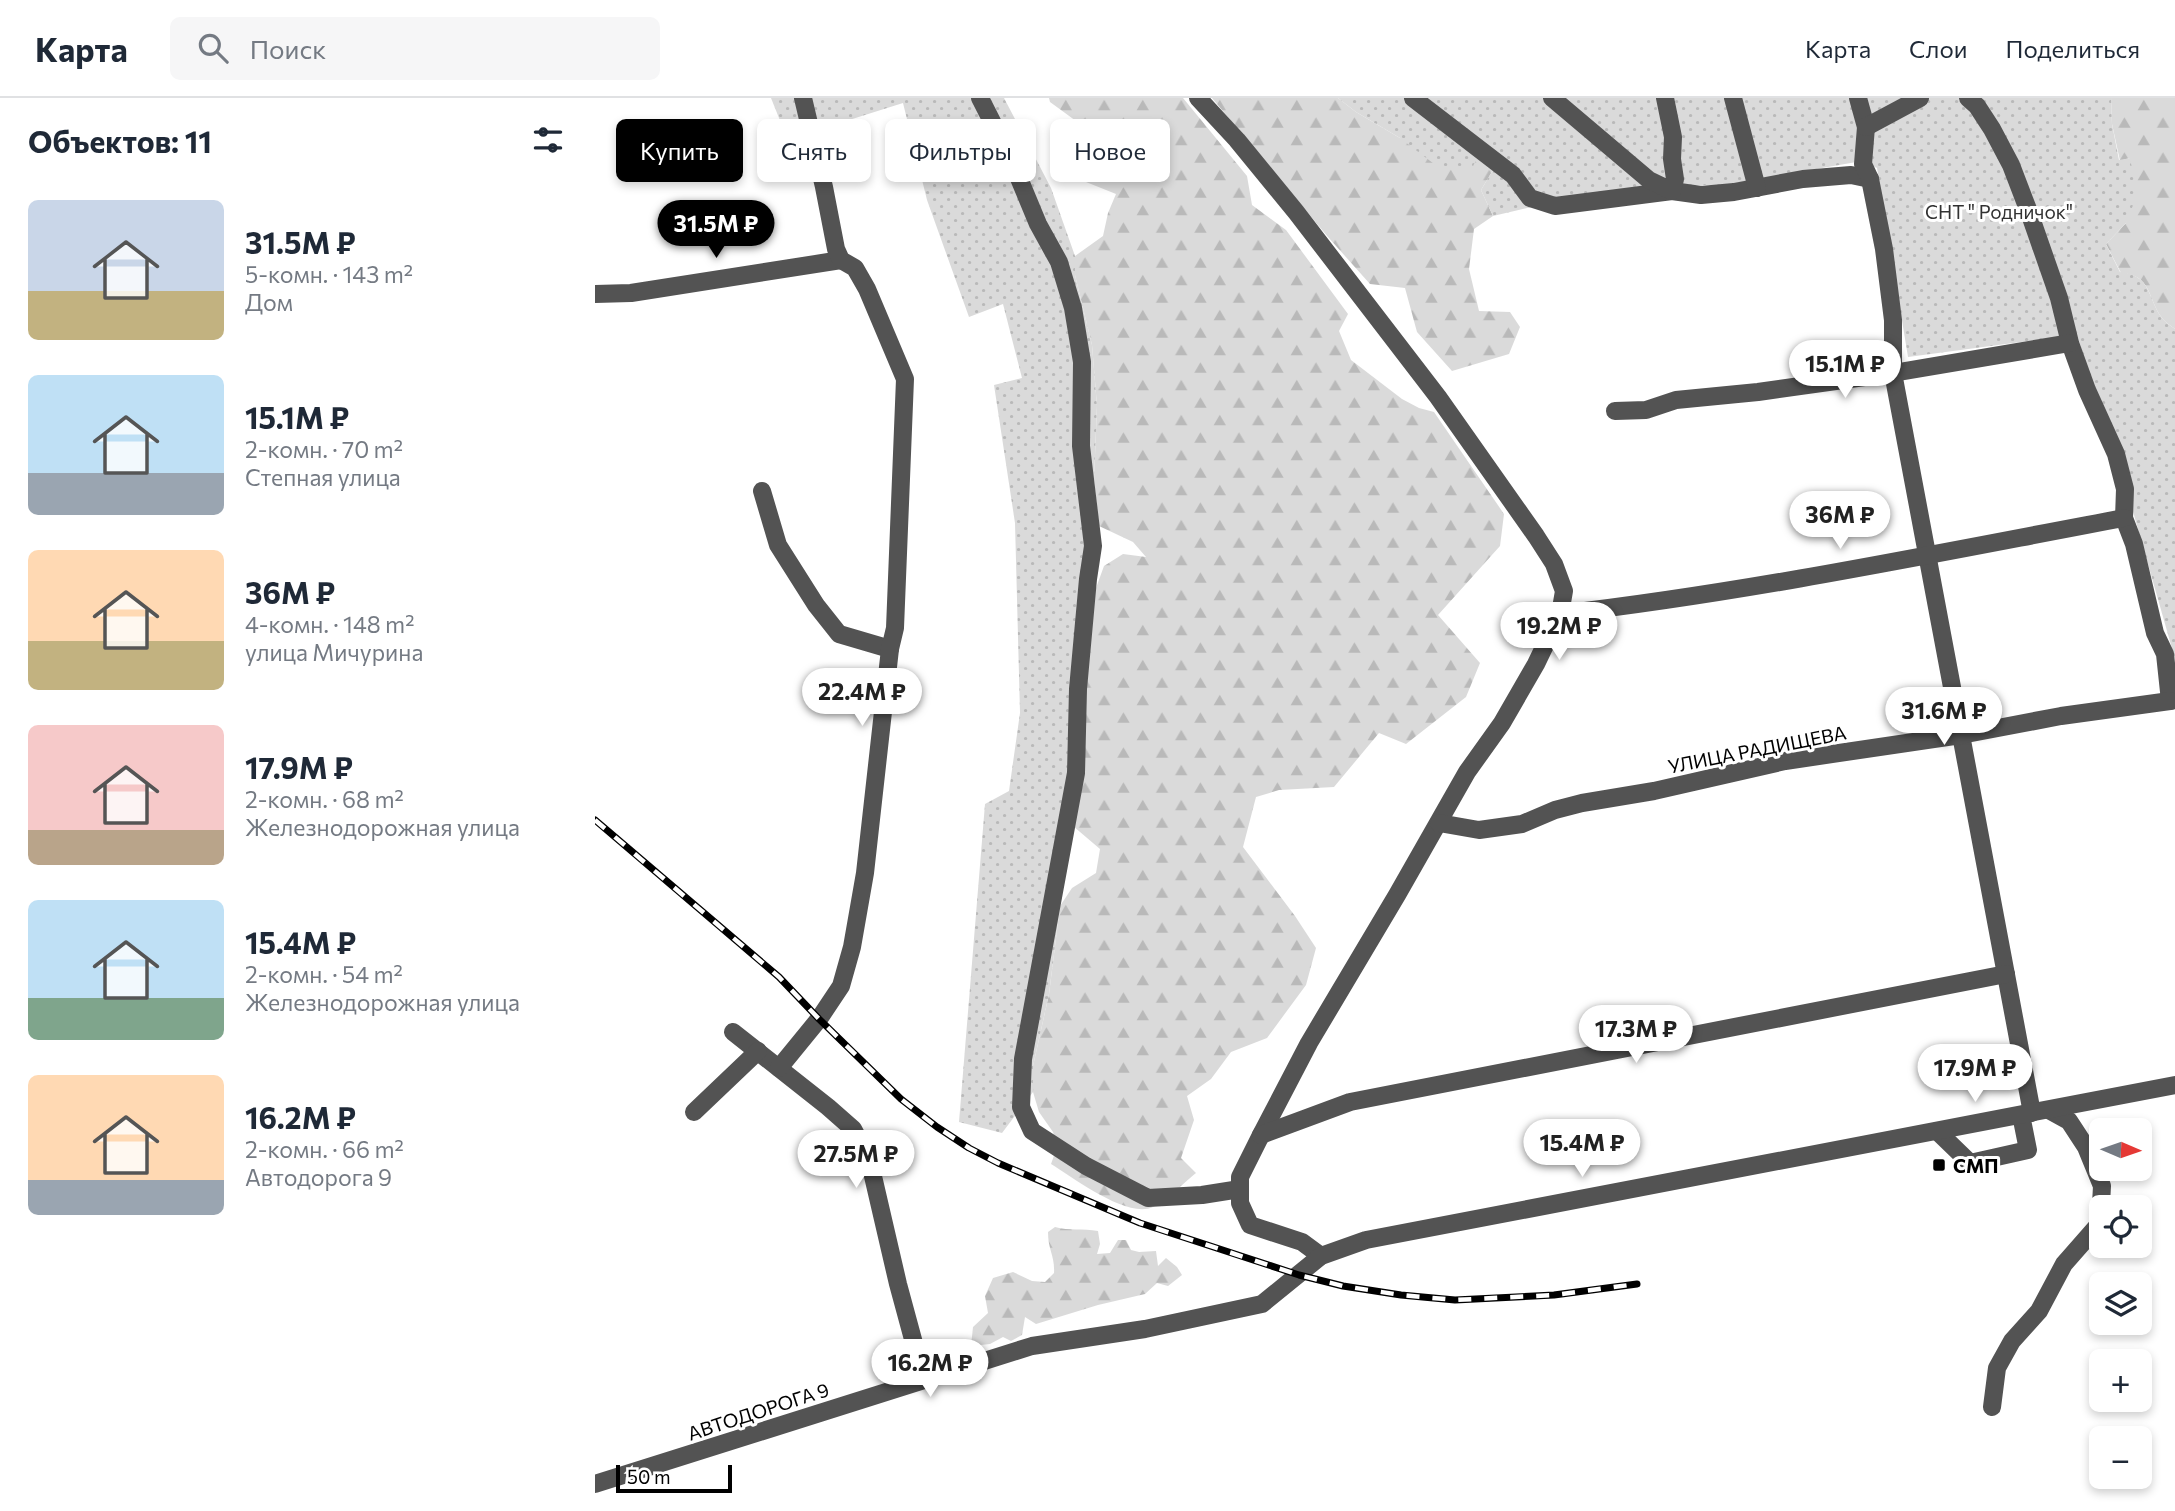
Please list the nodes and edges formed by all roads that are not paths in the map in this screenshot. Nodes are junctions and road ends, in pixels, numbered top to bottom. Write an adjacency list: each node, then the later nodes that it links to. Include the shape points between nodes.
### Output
1 (803, 98): 15 (street)
2 (980, 98): 37 (street, via 1059,262 1073,308 1082,362 1081,446 1093,547 1078,690 1076,773 1023,1059 1021,1107 1033,1131 1086,1166 1148,1198)
3 (1198, 98): 23 (street, via 1296,212 1439,397 1554,564 1564,591)
4 (1413, 98): 14 (street, via 1513,175 1530,198 1555,206)
5 (1552, 98): 14 (street, via 1650,180)
6 (1665, 98): 14 (street, via 1674,137)
7 (1733, 98): 13 (street)
8 (1858, 98): 11 (street)
9 (1920, 98): 11 (street)
10 (1968, 98): 17 (street, via 2011,165)
11 (1866, 127): 12 (street, via 1863,164)
12 (1870, 179): 13 (street, via 1851,175); 18 (street, via 1893,320)
13 (1757, 188): 14 (street, via 1701,195)
14 (1672, 191)
15 (841, 260): 16 (street, via 631,293); 24 (street, via 855,268 867,289 905,379 895,628)
16 (595, 294)
17 (2070, 343): 18 (street); 21 (street, via 2116,454 2125,489)
18 (1893, 373): 19 (street); 22 (street)
19 (1615, 411)
20 (762, 491): 24 (street, via 778,545 839,634)
21 (2124, 518): 22 (street); 25 (street, via 2155,633 2165,654)
22 (1927, 557): 23 (street); 26 (street)
23 (1560, 614): 27 (street, via 1502,723)
24 (890, 649): 31 (street, via 865,873 852,947 841,986)
25 (2172, 700): 26 (street, УЛИЦА РАДИЩЕВА)
26 (1961, 735): 27 (street, УЛИЦА РАДИЩЕВА, via 1785,761 1654,792 1582,803 1522,824 1479,830); 28 (street)
27 (1439, 823): 36 (street, via 1308,1043)
28 (2006, 974): 34 (street); 36 (street, via 1350,1102)
29 (733, 1032): 30 (street)
30 (758, 1051): 31 (street); 33 (street)
31 (779, 1068): 39 (street, via 853,1129 869,1159)
32 (2175, 1085): 34 (street)
33 (694, 1112)
34 (2034, 1112): 35 (street); 35 (street, via 2028,1150 1970,1163); 40 (street, via 2069,1121 2086,1147 2102,1186 2100,1223 2064,1264 2039,1311 2012,1341 1997,1368)
35 (1937, 1131): 38 (street, via 1366,1240)
36 (1261, 1135): 37 (street, via 1240,1177)
37 (1240, 1189): 38 (street, via 1240,1203 1250,1225 1302,1242)
38 (1321, 1255): 39 (street, АВТОДОРОГА 9, via 1262,1304 1145,1329 1032,1346)
39 (924, 1380): 41 (street, АВТОДОРОГА 9)
40 (1992, 1407)
41 (595, 1484)

